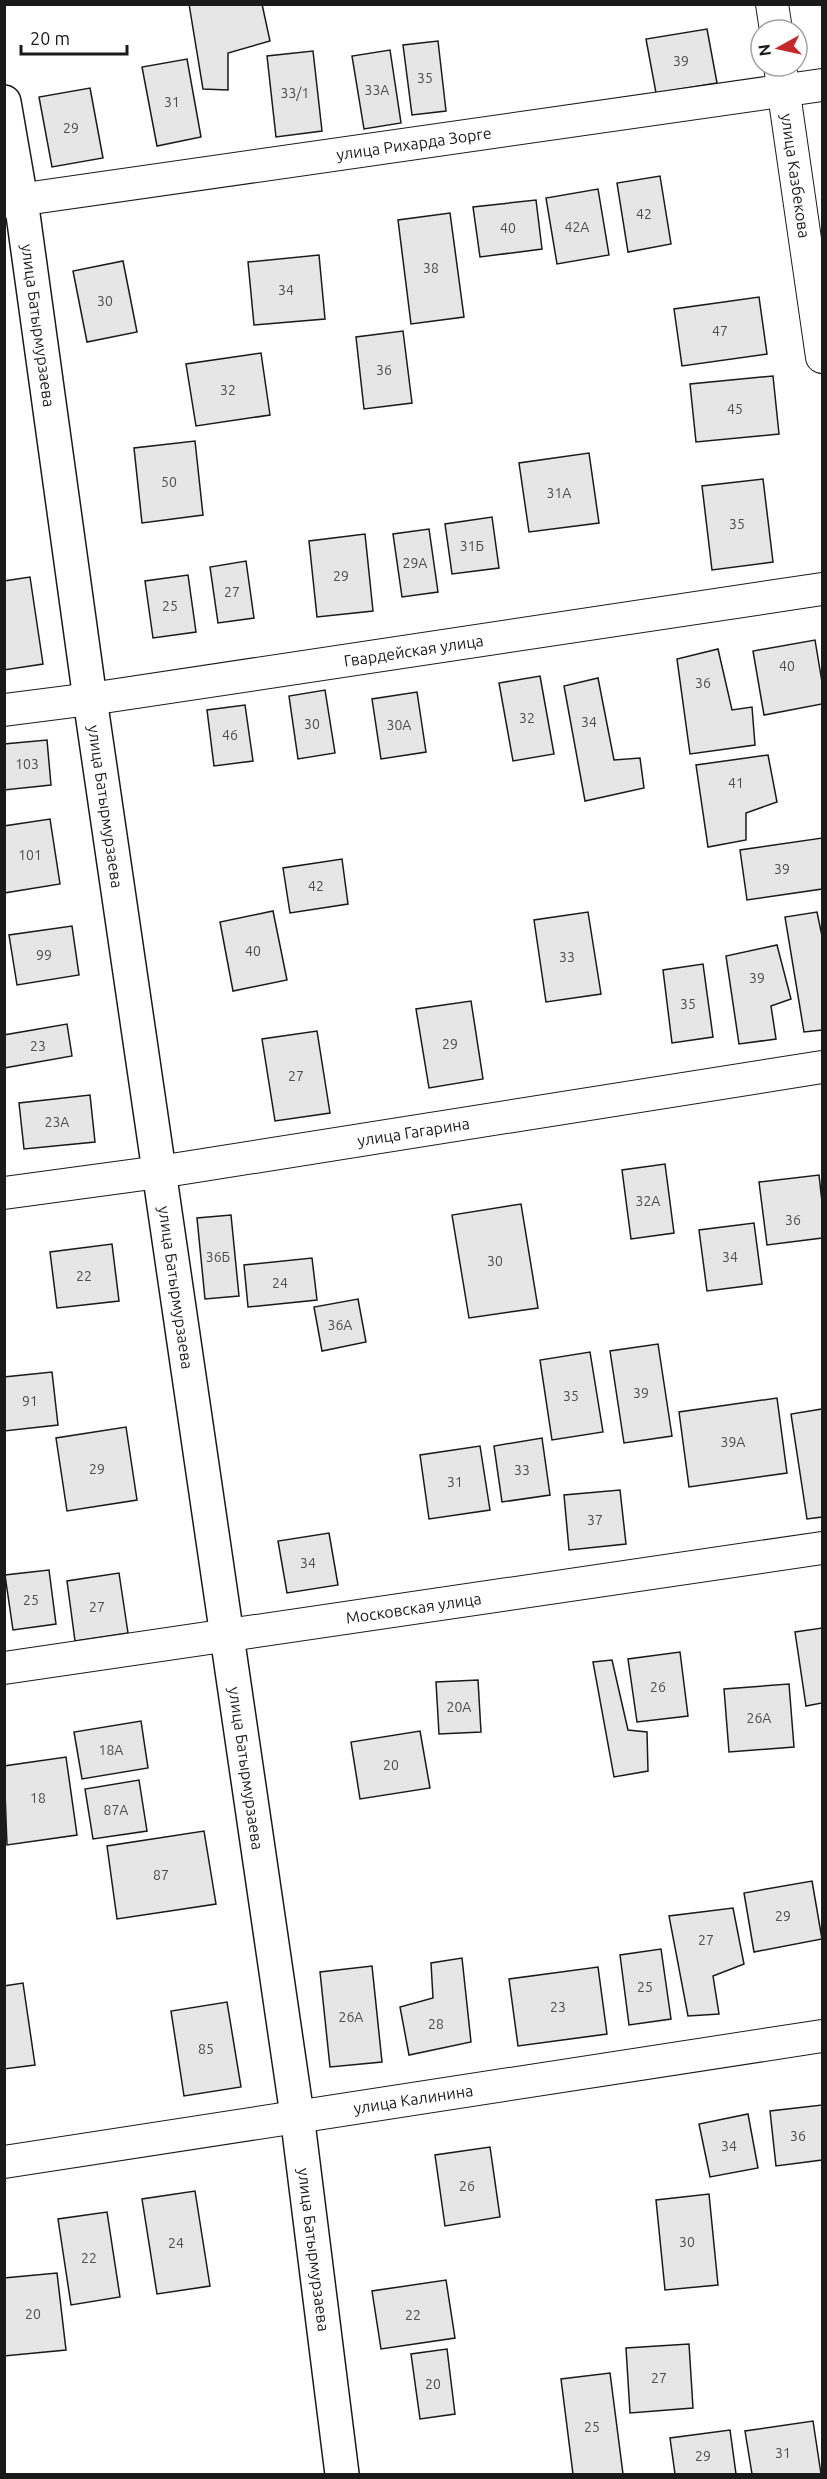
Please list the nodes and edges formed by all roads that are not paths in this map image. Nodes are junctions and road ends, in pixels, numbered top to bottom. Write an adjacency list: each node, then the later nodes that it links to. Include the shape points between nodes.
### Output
1 (782, 78): 2 (street, улица Рихарда Зорге); 4 (street, улица Рихарда Зорге); 5 (street, улица Казбекова)
2 (822, 85)
3 (4, 102): 4 (street, улица Батырмурзаева)
4 (13, 201): 7 (street, улица Батырмурзаева)
5 (822, 357)
6 (822, 589): 7 (street, Гвардейская улица)
7 (90, 699): 8 (street, Гвардейская улица); 10 (street, улица Батырмурзаева)
8 (4, 710)
9 (822, 1067): 10 (street, улица Гагарина)
10 (159, 1172): 11 (street, улица Гагарина); 13 (street, улица Батырмурзаева)
11 (4, 1194)
12 (822, 1548): 13 (street, Московская улица)
13 (227, 1635): 14 (street, Московская улица); 16 (street, улица Батырмурзаева)
14 (4, 1668)
15 (822, 2036): 16 (street, улица Калинина)
16 (297, 2115): 17 (street, улица Калинина); 18 (street, улица Батырмурзаева)
17 (4, 2162)
18 (342, 2475)

